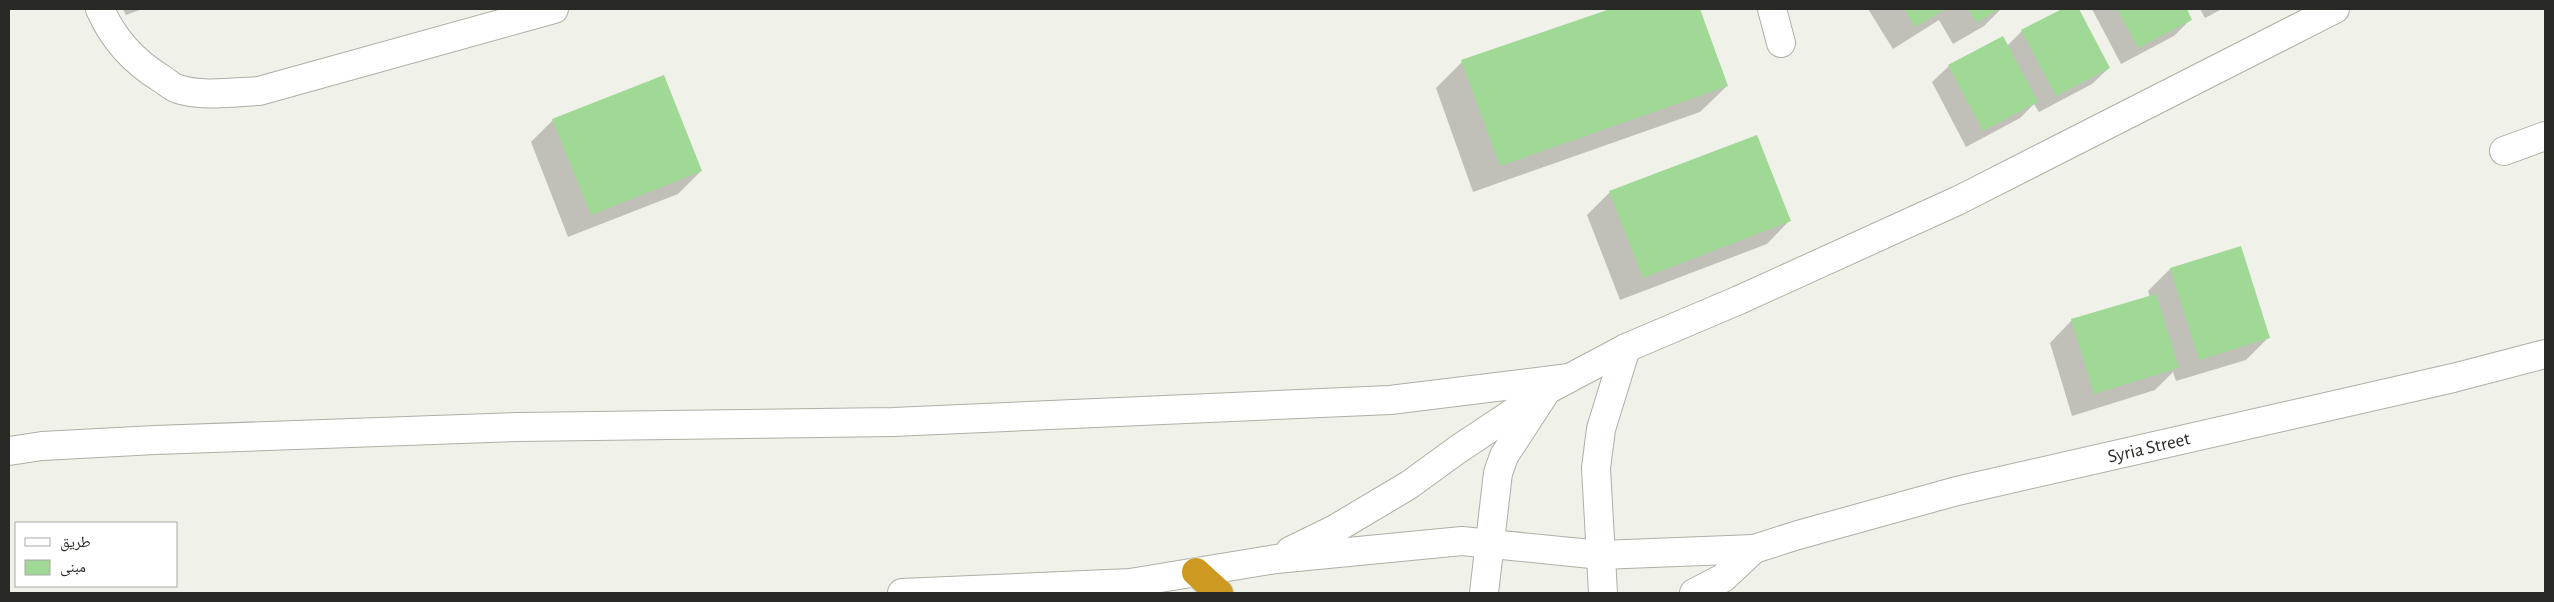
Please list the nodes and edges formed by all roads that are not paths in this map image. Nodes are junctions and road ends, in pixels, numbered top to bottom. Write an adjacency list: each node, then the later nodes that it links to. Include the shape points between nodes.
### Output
1 (100, 9): 2 (street, via 113,35 151,73 178,90 214,93 259,91)
2 (554, 9)
3 (1772, 9): 5 (street)
4 (2336, 9): 8 (street, via 1959,200)
5 (1780, 43)
6 (2545, 136): 7 (street)
7 (2504, 151)
8 (1626, 348): 10 (street); 14 (street, via 1601,428 1596,468)
9 (2545, 354): 13 (street, Syria Street, via 1957,491)
10 (1558, 384): 11 (street, via 1380,401 893,422 518,426 165,439); 12 (street, via 1504,456 1498,473); 15 (street, via 1409,485 1335,530)
11 (9, 450)
12 (1489, 542): 14 (street); 15 (street, via 1462,541); 20 (street)
13 (1754, 549): 14 (street); 17 (street)
14 (1601, 555): 21 (street)
15 (1276, 559): 16 (street)
16 (1196, 572): 18 (street, via 1130,583); 19 (highway)
17 (1723, 585): 22 (street)
18 (902, 593)
19 (1219, 593)
20 (1484, 593)
21 (1603, 593)
22 (1694, 593)

